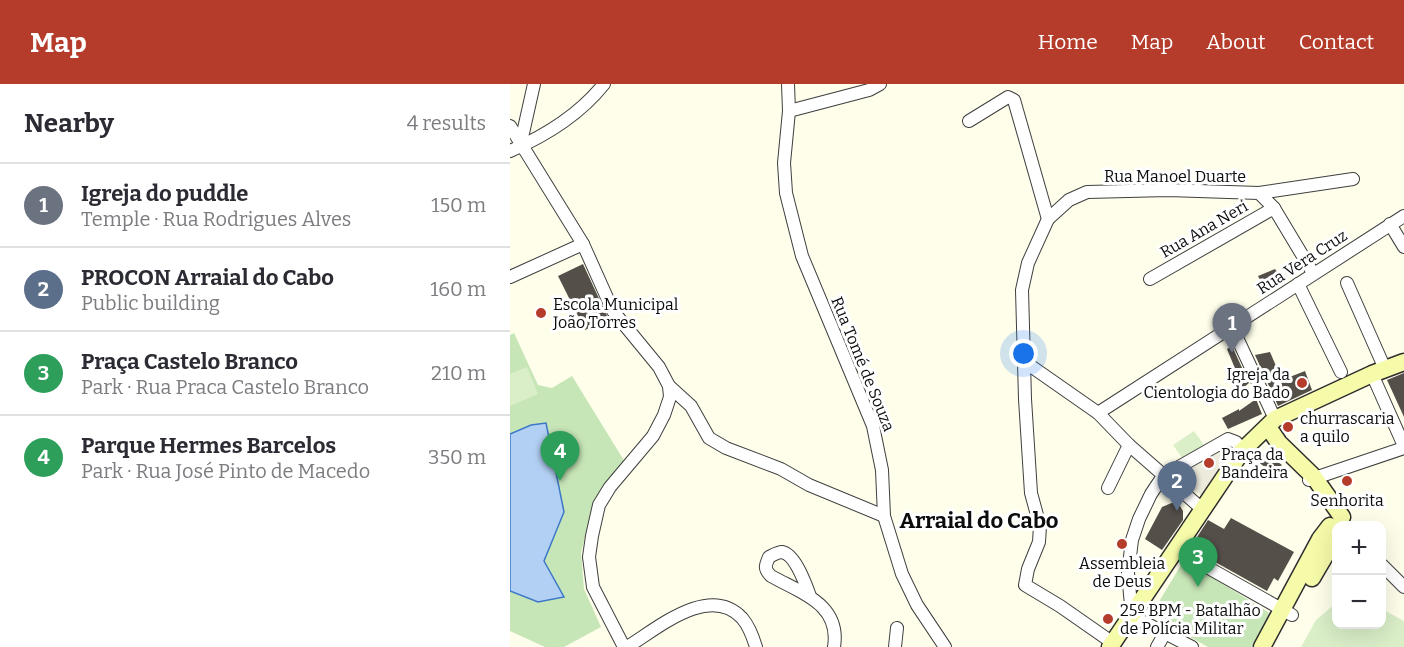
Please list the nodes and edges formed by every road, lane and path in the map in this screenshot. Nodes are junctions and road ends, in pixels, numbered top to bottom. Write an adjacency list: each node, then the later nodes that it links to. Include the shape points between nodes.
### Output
1 (534, 84): 8 (street)
2 (604, 84): 8 (street, via 577,111)
3 (788, 84): 5 (street, Rua Tomé de Souza)
4 (880, 84): 5 (street)
5 (789, 111): 39 (street, Rua Tomé de Souza, via 784,163 786,193 806,266 873,426 882,470)
6 (969, 121): 14 (street, via 1008,97 1014,100)
7 (510, 126): 8 (street)
8 (524, 143): 9 (street); 16 (street)
9 (510, 151)
10 (1353, 179): 11 (street)
11 (1259, 193): 12 (street, Rua Manoel Duarte); 14 (street, Rua Manoel Duarte, via 1087,192 1070,200)
12 (1274, 208): 18 (street, Rua Manoel Duarte); 20 (street, Rua Ana Neri)
13 (1404, 216): 15 (street, Rua Vera Cruz)
14 (1048, 219): 25 (street, Rua Manoel Duarte, via 1028,263 1022,290)
15 (1390, 224): 17 (street); 18 (street, Rua Vera Cruz)
16 (583, 244): 19 (street); 28 (street, via 614,310 659,367)
17 (1404, 247)
18 (1313, 273): 22 (street, Rua Vera Cruz)
19 (510, 277)
20 (1150, 279)
21 (1347, 283): 26 (street)
22 (1299, 284): 23 (street, Rua Vera Cruz); 27 (street)
23 (1232, 327): 29 (street, Rua Vera Cruz); 30 (street)
24 (1404, 362): 26 (main road)
25 (1025, 363): 29 (street); 50 (street, Rua Manoel Duarte, via 1031,493 1040,526 1025,585)
26 (1378, 371): 30 (main road); 34 (street)
27 (1341, 372)
28 (669, 386): 39 (street, via 690,406 710,438 726,448); 51 (street, via 670,397 653,436 599,505 592,536 589,557 593,587)
29 (1098, 413): 31 (street)
30 (1271, 423): 32 (main road); 33 (main road)
31 (1128, 445): 35 (street); 37 (street)
32 (1246, 447): 33 (main road); 35 (street, via 1228,439); 38 (main road)
33 (1276, 447): 36 (main road, via 1284,459)
34 (1404, 447): 36 (street)
35 (1163, 476): 38 (street); 47 (street, via 1145,506 1132,540 1128,573)
36 (1311, 479): 40 (main road)
37 (1108, 488)
38 (1201, 508): 42 (main road)
39 (884, 516): 55 (street, Rua Tomé de Souza, via 902,574)
40 (1333, 521)
41 (1332, 531): 46 (main road, via 1320,539)
42 (1175, 549): 46 (street); 47 (main road)
43 (1386, 569): 44 (street)
44 (1404, 587)
45 (810, 596): 53 (street, via 827,610)
46 (1287, 612): 58 (main road); 59 (main road)
47 (1132, 616): 49 (street); 50 (main road)
48 (897, 628): 54 (street)
49 (1165, 633): 56 (street); 57 (street)
50 (1111, 645)
51 (626, 647): 52 (street, via 688,609 704,604 722,605 743,618)
52 (756, 647)
53 (834, 647)
54 (895, 647)
55 (945, 647)
56 (1157, 647)
57 (1192, 647)
58 (1262, 647)
59 (1274, 647)

